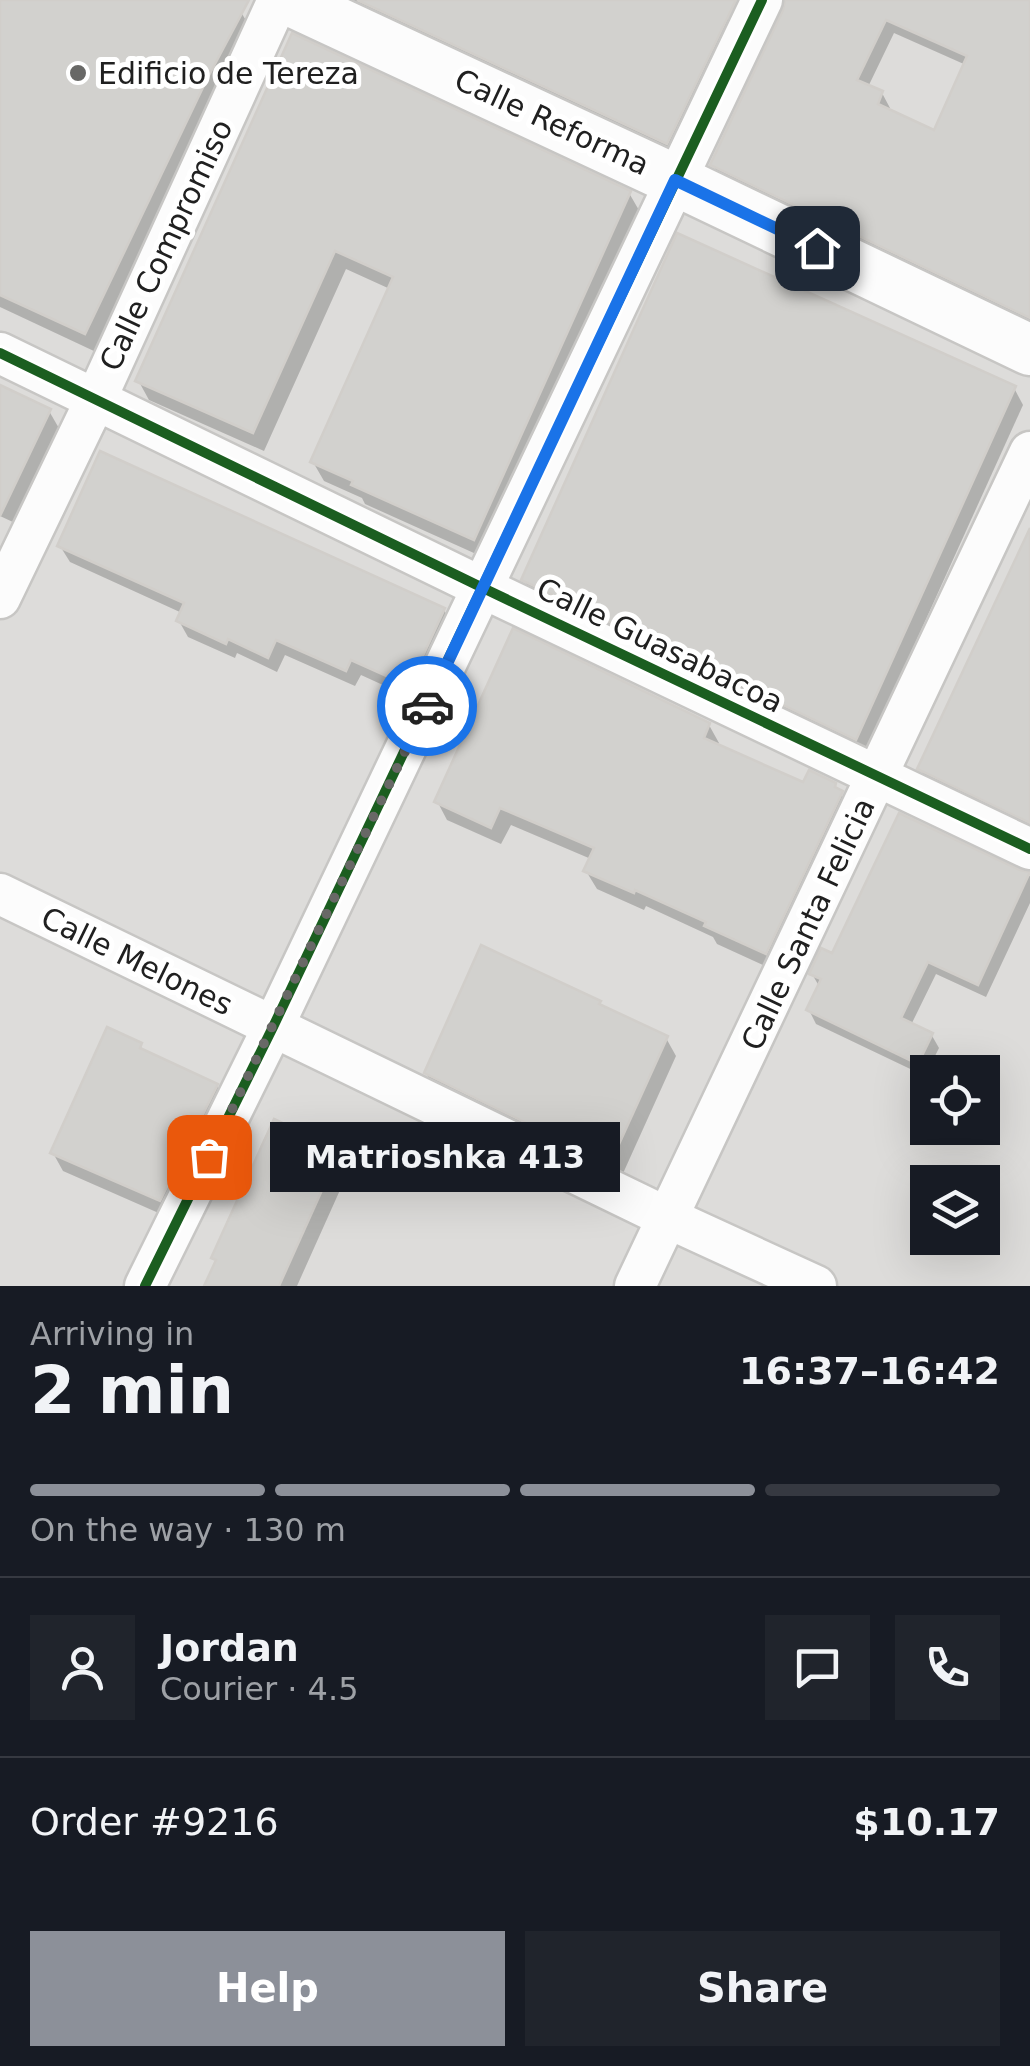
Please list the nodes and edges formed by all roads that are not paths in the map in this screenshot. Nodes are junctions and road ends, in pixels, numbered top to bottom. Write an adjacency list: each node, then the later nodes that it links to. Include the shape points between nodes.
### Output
1 (278, 0): 7 (street, Calle Compromiso)
2 (289, 0): 4 (street, Calle Reforma)
3 (762, 0): 4 (street)
4 (675, 180): 5 (street, Calle Reforma); 9 (street)
5 (1030, 350)
6 (0, 353): 7 (street, Calle Guasabacoa)
7 (96, 399): 9 (street, Calle Guasabacoa); 10 (street, Calle Compromiso)
8 (1030, 452): 11 (street, Calle Santa Felicia)
9 (483, 588): 11 (street, Calle Guasabacoa); 14 (street)
10 (0, 598)
11 (877, 778): 12 (street, Calle Guasabacoa); 15 (street, Calle Santa Felicia)
12 (1030, 849)
13 (0, 894): 14 (street, Calle Melones)
14 (273, 1027): 15 (street, Calle Melones); 16 (street)
15 (668, 1218): 17 (street, Calle Santa Felicia); 18 (street, Calle Melones)
16 (145, 1286)
17 (635, 1286)
18 (816, 1286)

